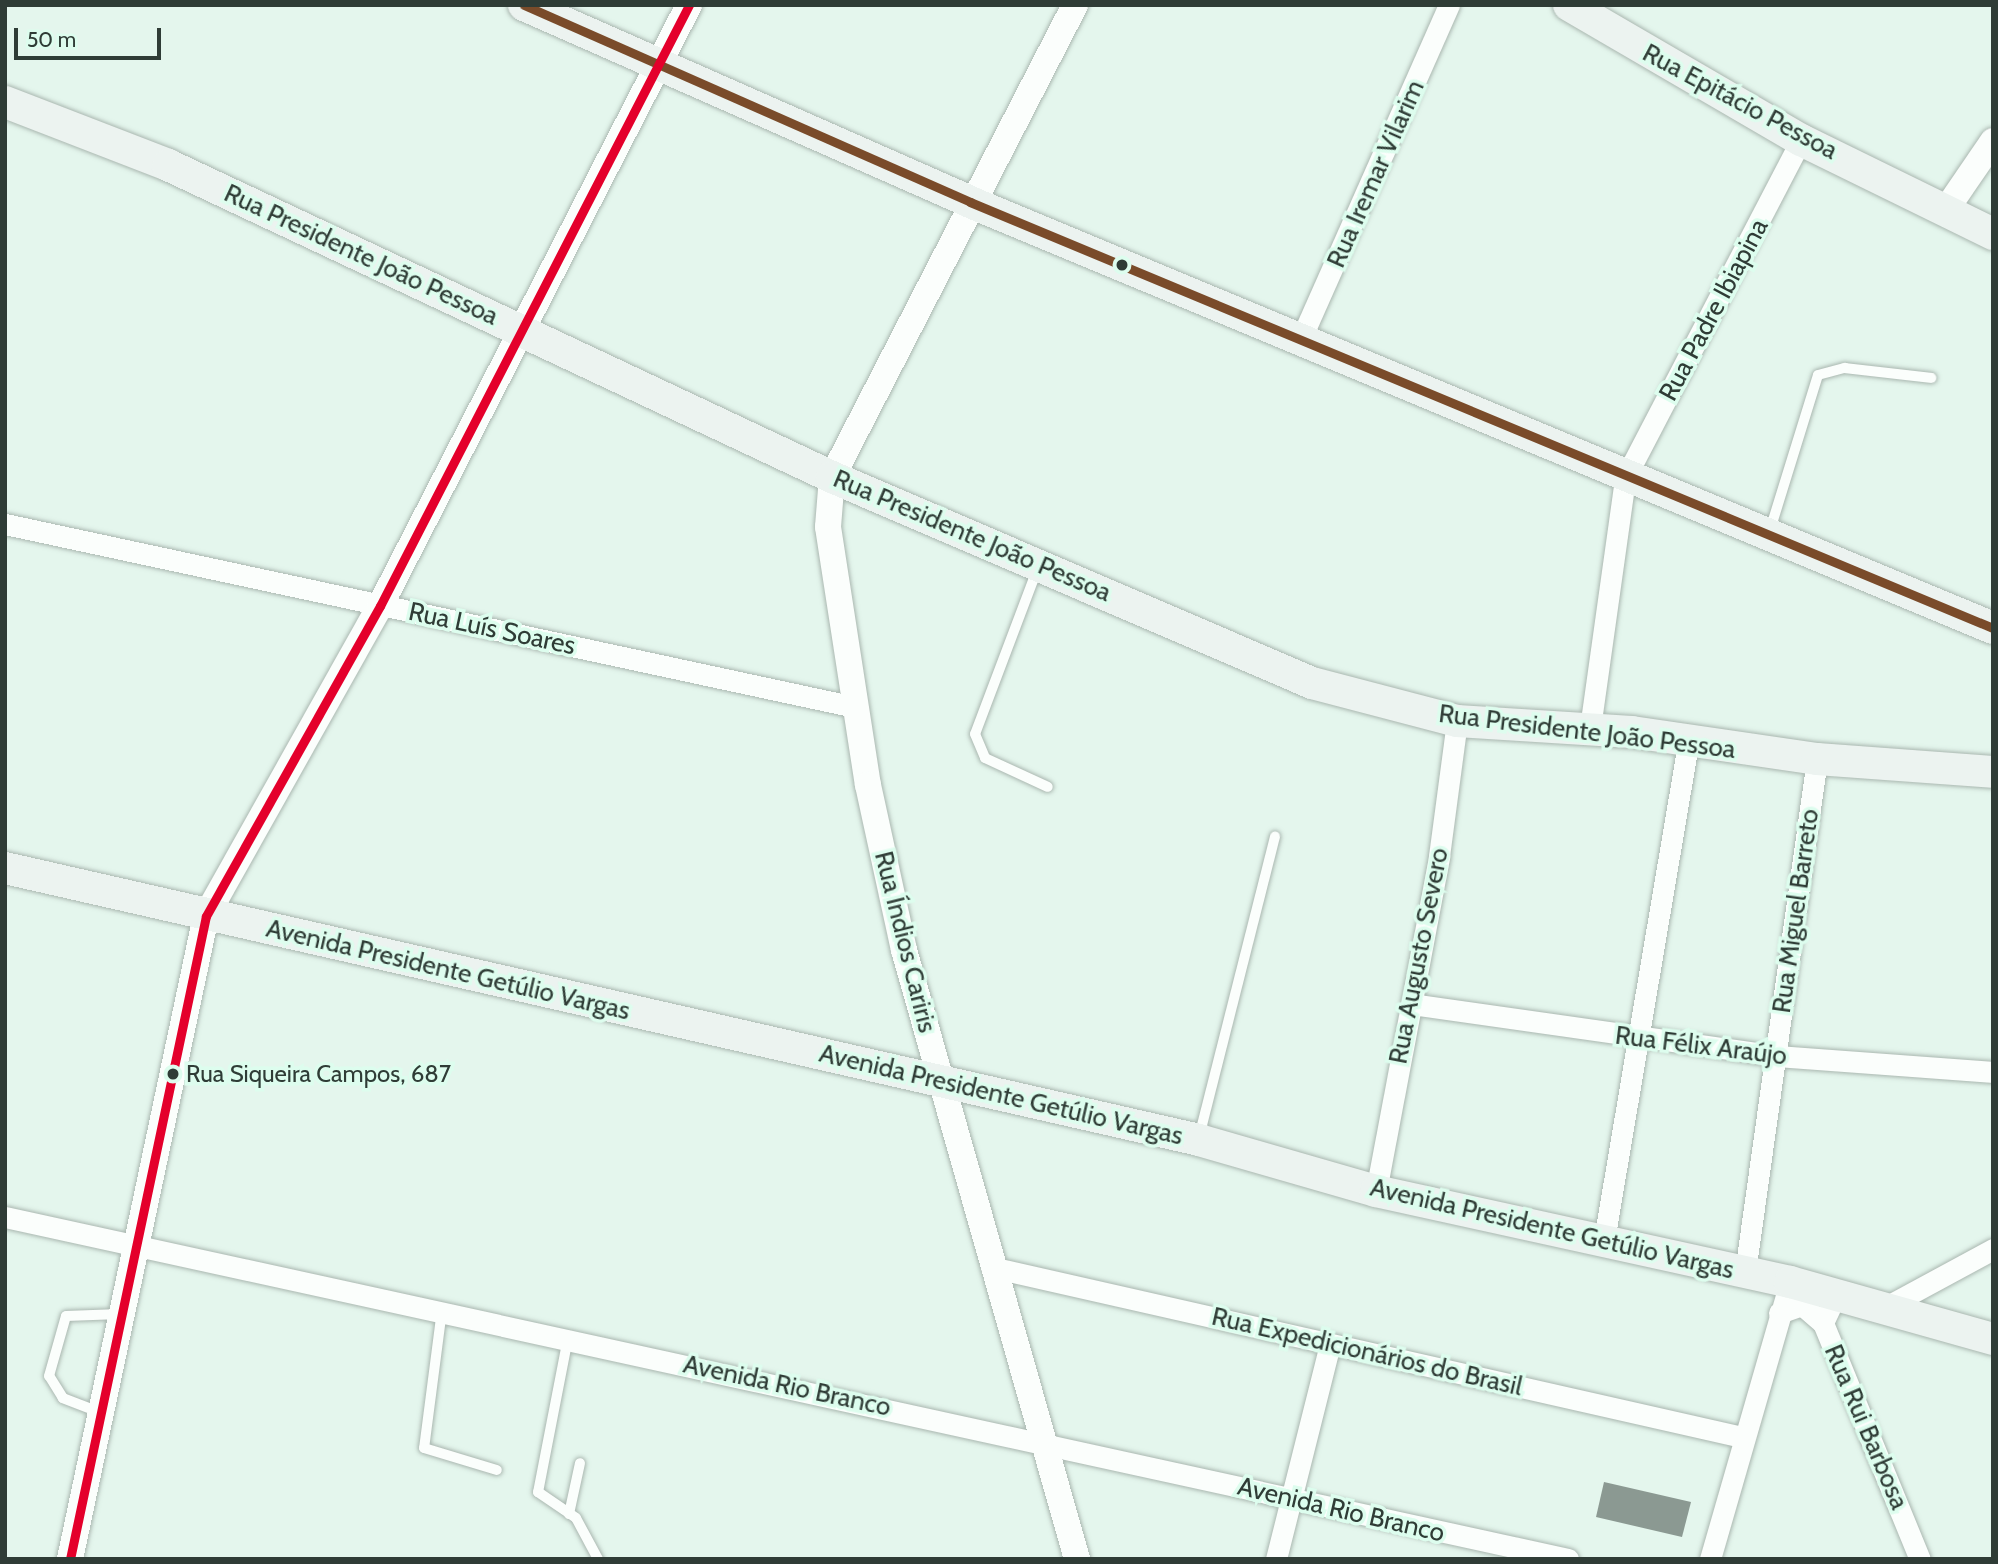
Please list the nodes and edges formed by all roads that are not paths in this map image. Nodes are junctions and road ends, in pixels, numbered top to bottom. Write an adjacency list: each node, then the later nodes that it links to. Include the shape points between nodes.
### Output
1 (524, 5): 6 (main road)
2 (689, 5): 6 (street)
3 (1075, 5): 10 (street)
4 (1449, 5): 15 (street, Rua Iremar Vilarim)
5 (1575, 7): 8 (main road, Rua Epitácio Pessoa)
6 (656, 62): 10 (main road); 14 (street)
7 (5, 102): 14 (main road, Rua Presidente João Pessoa, via 168,165)
8 (1801, 140): 11 (main road, Rua Epitácio Pessoa); 18 (street, Rua Padre Ibiapina)
9 (1993, 141): 11 (street)
10 (970, 202): 15 (main road); 17 (street)
11 (1951, 206): 12 (main road); 13 (main road)
12 (1993, 215)
13 (1993, 234)
14 (520, 328): 17 (main road, Rua Presidente João Pessoa); 22 (street)
15 (1300, 341): 18 (main road)
16 (1931, 378): 20 (lane, via 1845,368 1818,374)
17 (832, 477): 21 (main road, Rua Presidente João Pessoa); 24 (street, Rua Índios Cariris, via 828,527)
18 (1625, 478): 20 (main road); 26 (street, Rua Padre Ibiapina)
19 (5, 524): 22 (street, Rua Luís Soares)
20 (1768, 536): 23 (main road)
21 (1040, 564): 25 (main road, Rua Presidente João Pessoa, via 1312,683); 30 (lane, via 975,734 985,758)
22 (380, 606): 24 (street, Rua Luís Soares); 33 (street)
23 (1993, 628)
24 (855, 707): 38 (street, Rua Índios Cariris, via 893,902)
25 (1457, 720): 26 (main road, Rua Presidente João Pessoa); 34 (street, Rua Augusto Severo)
26 (1590, 728): 27 (main road, Rua Presidente João Pessoa)
27 (1688, 744): 28 (main road, Rua Presidente João Pessoa); 35 (street)
28 (1817, 758): 29 (main road, Rua Presidente João Pessoa); 36 (street, Rua Miguel Barreto)
29 (1993, 772)
30 (1048, 787)
31 (1275, 836): 39 (lane)
32 (5, 868): 33 (main road, Avenida Presidente Getúlio Vargas)
33 (206, 916): 38 (main road, Avenida Presidente Getúlio Vargas); 43 (street)
34 (1412, 1004): 35 (street, Rua Félix Araújo); 40 (street, Rua Augusto Severo)
35 (1639, 1038): 36 (street, Rua Félix Araújo); 42 (street)
36 (1777, 1056): 37 (street, Rua Félix Araújo); 46 (street, Rua Miguel Barreto)
37 (1993, 1072)
38 (939, 1079): 39 (main road, Avenida Presidente Getúlio Vargas); 45 (street, Rua Índios Cariris)
39 (1199, 1140): 40 (main road, Avenida Presidente Getúlio Vargas)
40 (1376, 1191): 42 (main road, Avenida Presidente Getúlio Vargas)
41 (5, 1217): 43 (street, Avenida Rio Branco)
42 (1604, 1240): 46 (main road, Avenida Presidente Getúlio Vargas)
43 (135, 1244): 49 (street, Avenida Rio Branco); 52 (street)
44 (1993, 1249): 48 (street)
45 (991, 1267): 55 (street, Rua Expedicionários do Brasil); 58 (street, Rua Índios Cariris)
46 (1745, 1272): 47 (main road, Avenida Presidente Getúlio Vargas)
47 (1790, 1282): 50 (main road, Avenida Presidente Getúlio Vargas); 51 (street)
48 (1884, 1308): 50 (main road, Avenida Presidente Getúlio Vargas); 54 (main road, Avenida Presidente Getúlio Vargas)
49 (442, 1310): 53 (street, Avenida Rio Branco); 60 (lane, via 424,1448)
50 (1829, 1310): 51 (street, via 1802,1304); 69 (street, Rua Rui Barbosa)
51 (1779, 1313): 57 (street)
52 (121, 1314): 56 (street); 56 (lane, via 66,1316 49,1376 63,1398)
53 (568, 1338): 58 (street, Avenida Rio Branco); 62 (lane, via 538,1492)
54 (1993, 1339)
55 (1330, 1344): 57 (street, Rua Expedicionários do Brasil); 61 (street)
56 (102, 1413): 63 (street)
57 (1742, 1437): 68 (street)
58 (1043, 1443): 61 (street, Avenida Rio Branco); 65 (street, Rua Índios Cariris)
59 (580, 1463): 62 (lane)
60 (497, 1470)
61 (1291, 1499): 66 (street); 67 (street, Avenida Rio Branco)
62 (569, 1514): 64 (lane)
63 (70, 1559)
64 (598, 1559)
65 (1077, 1559)
66 (1276, 1559)
67 (1568, 1559)
68 (1710, 1559)
69 (1920, 1559)

